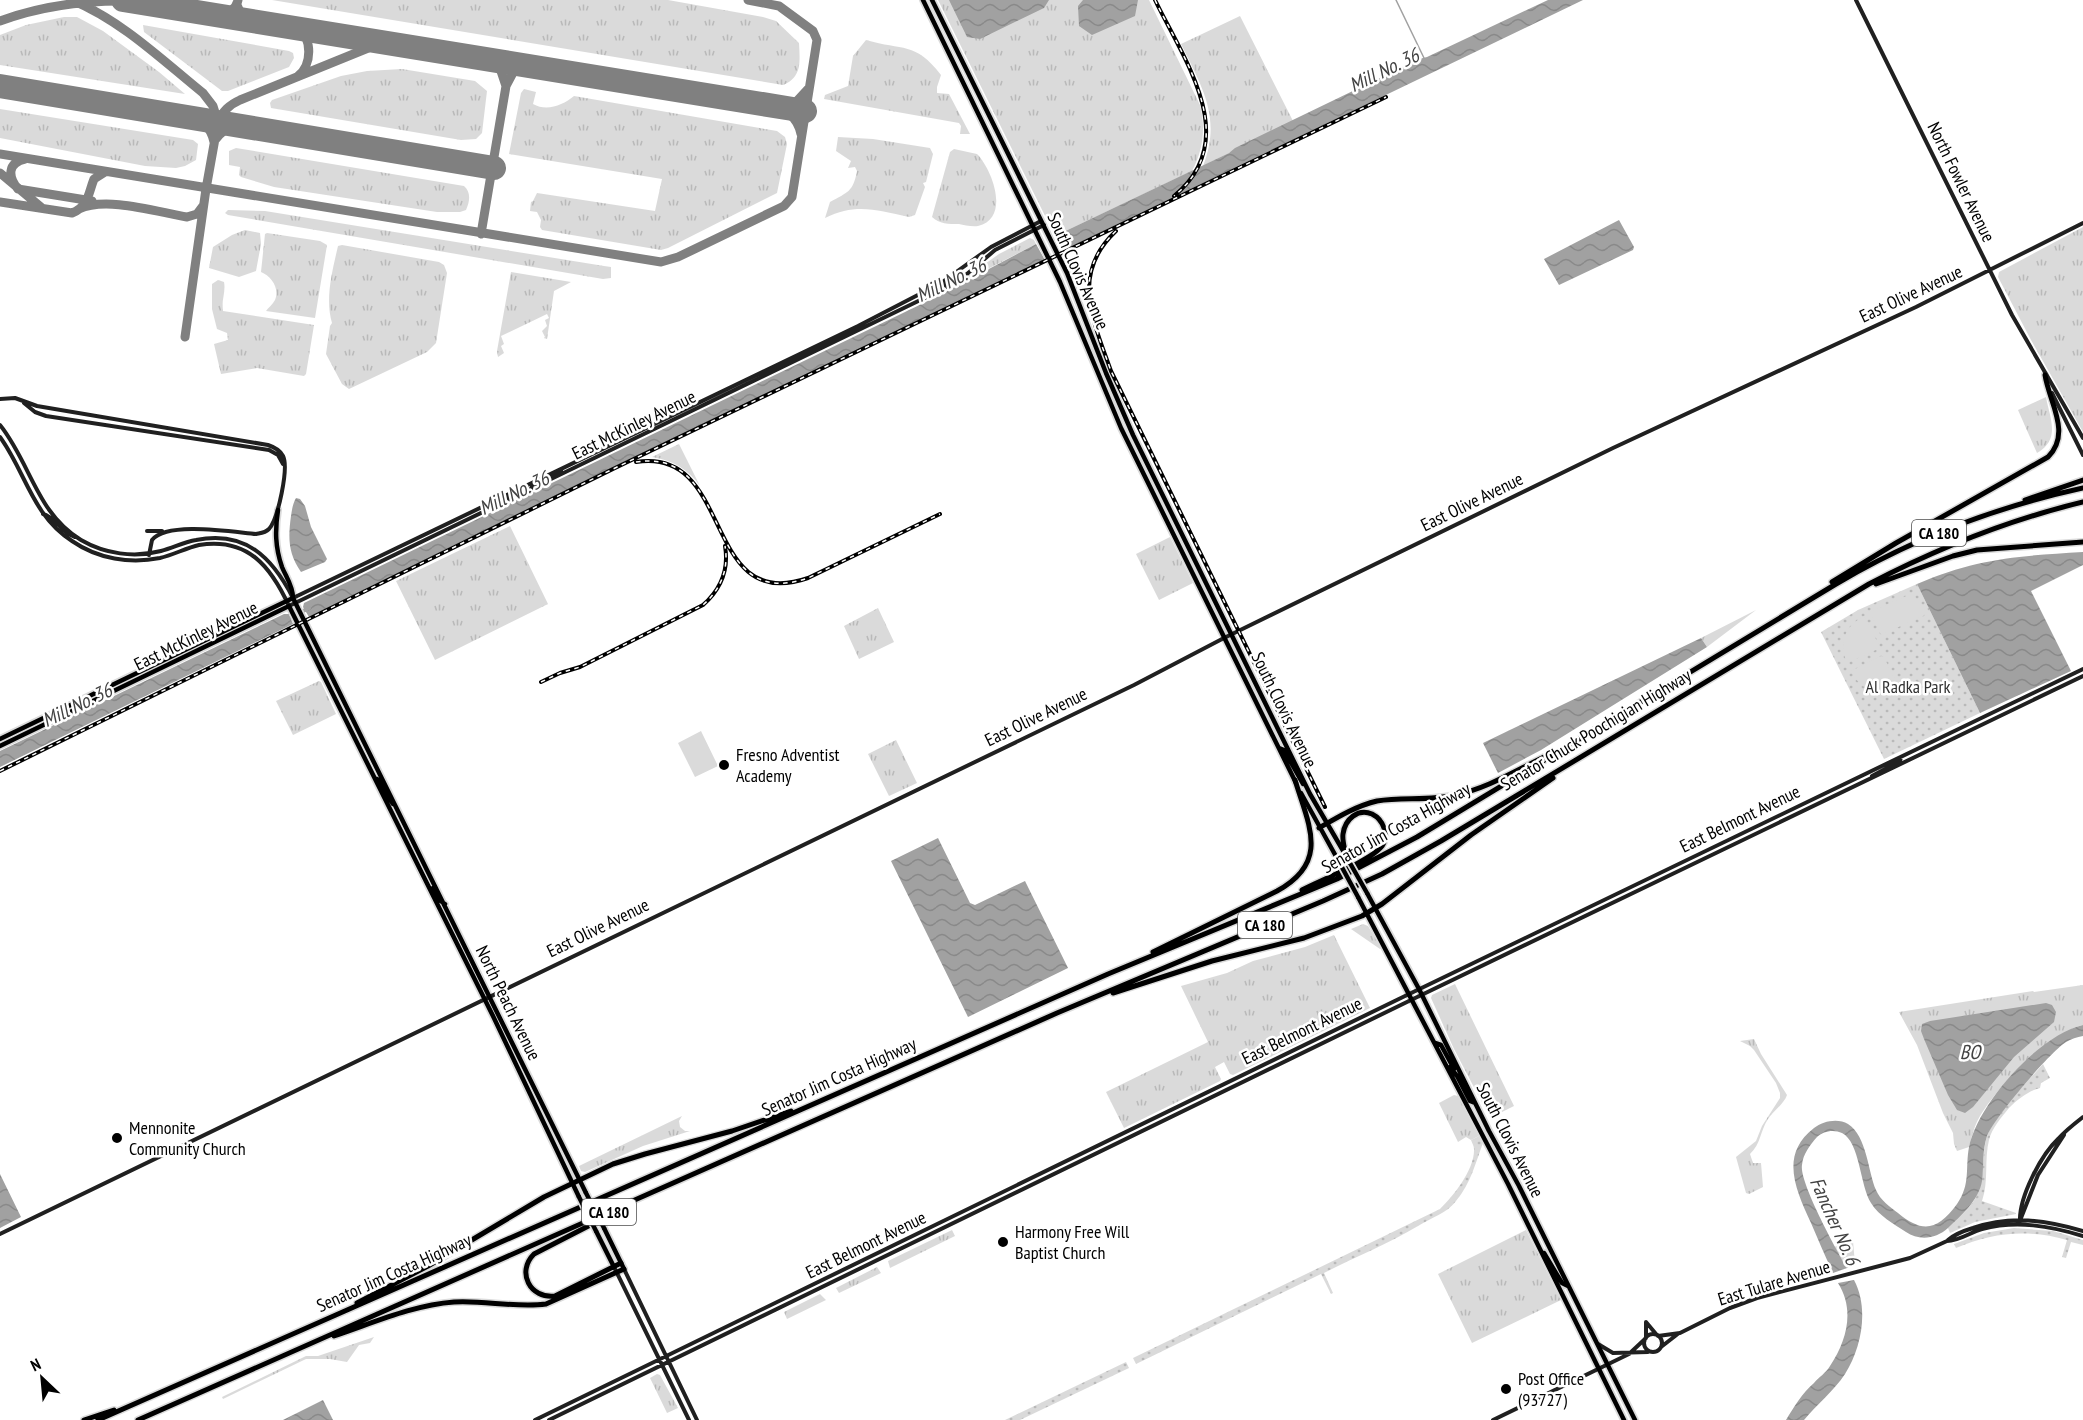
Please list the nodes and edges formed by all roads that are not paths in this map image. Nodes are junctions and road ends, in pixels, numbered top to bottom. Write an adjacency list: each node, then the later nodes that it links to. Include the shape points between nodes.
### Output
1 (923, 0): 6 (main road, South Clovis Avenue)
2 (932, 0): 4 (main road, South Clovis Avenue)
3 (1856, 0): 8 (main road, North Fowler Avenue)
4 (1043, 223): 6 (main road, East McKinley Avenue); 44 (main road, South Clovis Avenue, via 1126,420)
5 (2083, 223): 8 (main road, East Olive Avenue)
6 (1034, 228): 7 (main road, East McKinley Avenue, via 991,248); 9 (main road, East McKinley Avenue); 45 (main road, South Clovis Avenue, via 1118,422)
7 (959, 271): 9 (main road, via 958,276); 18 (main road, East McKinley Avenue, via 858,326)
8 (1990, 271): 10 (main road, North Fowler Avenue); 44 (main road, East Olive Avenue, via 1603,453)
9 (924, 299): 19 (main road, East McKinley Avenue)
10 (2045, 375): 17 (main road, North Fowler Avenue); 20 (main road, North Fowler Avenue); 41 (highway, via 2060,433 2048,457 1852,570)
11 (0, 399): 12 (main road)
12 (22, 401): 14 (main road); 15 (main road, via 45,416)
13 (0, 425): 34 (main road, via 48,509)
14 (176, 429): 15 (main road); 22 (main road, via 272,446 282,454)
15 (174, 436): 22 (main road, via 268,450 280,458)
16 (0, 437): 31 (main road)
17 (2083, 438)
18 (600, 450): 19 (main road); 21 (main road, East McKinley Avenue)
19 (603, 455): 26 (main road, East McKinley Avenue)
20 (2083, 455)
21 (574, 462): 24 (main road, East McKinley Avenue); 26 (main road, via 533,484)
22 (285, 470): 29 (main road)
23 (2081, 481): 28 (highway)
24 (523, 486): 30 (main road); 39 (main road, East McKinley Avenue)
25 (2083, 488): 28 (highway, Senator Chuck Poochigian Highway / CA 180)
26 (531, 490): 30 (main road, East McKinley Avenue)
27 (2083, 502): 38 (highway, Senator Chuck Poochigian Highway / CA 180, via 2022,518 1962,540)
28 (2004, 509): 41 (highway, Senator Chuck Poochigian Highway / CA 180, via 1907,548)
29 (278, 510): 33 (main road, via 271,527 260,534); 39 (main road, North Peach Avenue, via 277,546)
30 (489, 511): 42 (main road, East McKinley Avenue)
31 (42, 514): 34 (main road); 37 (main road, North Peach Avenue, via 63,535 86,549 118,559)
32 (147, 531): 33 (main road)
33 (173, 531): 36 (main road, via 154,537)
34 (78, 538): 36 (main road, via 114,552)
35 (2083, 542): 38 (highway, via 1970,552)
36 (150, 553): 37 (main road); 39 (main road, via 204,538 239,542 274,565)
37 (145, 560): 40 (main road, North Peach Avenue, via 200,545 232,547 266,566)
38 (1850, 595): 57 (highway, Senator Chuck Poochigian Highway / CA 180)
39 (293, 598): 40 (main road, East McKinley Avenue); 42 (main road, North Peach Avenue)
40 (287, 601): 43 (main road, North Peach Avenue); 46 (main road, East McKinley Avenue)
41 (1806, 602): 53 (highway, Senator Chuck Poochigian Highway / CA 180)
42 (296, 603): 43 (main road, East McKinley Avenue); 59 (main road, North Peach Avenue)
43 (289, 606): 47 (main road, East McKinley Avenue); 54 (main road, North Peach Avenue)
44 (1232, 634): 45 (main road, East Olive Avenue); 63 (main road, South Clovis Avenue)
45 (1224, 638): 56 (main road, South Clovis Avenue); 77 (main road, East Olive Avenue)
46 (202, 641): 47 (main road); 50 (main road, East McKinley Avenue)
47 (160, 668): 51 (main road, East McKinley Avenue)
48 (2083, 669): 58 (main road, East Belmont Avenue)
49 (2083, 676): 62 (main road, East Belmont Avenue)
50 (57, 712): 51 (main road); 52 (main road, East McKinley Avenue)
51 (22, 735): 55 (main road, East McKinley Avenue)
52 (0, 739)
53 (1580, 739): 65 (highway, via 1475,790 1445,797 1377,802); 71 (highway, Senator Jim Costa Highway / CA 180, via 1392,851)
54 (357, 742): 59 (main road, via 374,771); 60 (main road, North Peach Avenue)
55 (0, 746)
56 (1279, 748): 61 (main road, South Clovis Avenue); 63 (main road, via 1284,750)
57 (1589, 752): 70 (highway); 80 (highway, Senator Chuck Poochigian Highway / CA 180, via 1382,874)
58 (1901, 757): 62 (main road); 74 (main road, East Belmont Avenue)
59 (380, 774): 64 (main road, North Peach Avenue)
60 (375, 778): 64 (main road); 68 (main road, North Peach Avenue)
61 (1295, 780): 66 (main road, South Clovis Avenue); 73 (highway, via 1312,841 1308,861 1295,879)
62 (1867, 780): 76 (main road, East Belmont Avenue)
63 (1310, 794): 65 (main road, South Clovis Avenue)
64 (397, 808): 69 (main road, North Peach Avenue)
65 (1326, 824): 66 (highway); 67 (main road, South Clovis Avenue)
66 (1319, 828): 72 (main road, South Clovis Avenue, bridge)
67 (1346, 856): 70 (main road, South Clovis Avenue, bridge); 71 (highway, via 1343,834 1348,819 1364,813 1377,818 1385,831 1380,848)
68 (421, 872): 69 (main road); 78 (main road, North Peach Avenue)
69 (445, 904): 77 (main road, North Peach Avenue)
70 (1376, 909): 72 (highway); 74 (main road, South Clovis Avenue)
71 (1260, 911): 73 (highway, Senator Jim Costa Highway / CA 180)
72 (1368, 914): 75 (main road, South Clovis Avenue); 80 (highway)
73 (1108, 974): 84 (highway, Senator Jim Costa Highway / CA 180)
74 (1419, 989): 75 (main road, East Belmont Avenue); 76 (main road, South Clovis Avenue)
75 (1410, 994): 79 (main road, South Clovis Avenue); 111 (main road, East Belmont Avenue)
76 (1422, 995): 79 (main road, East Belmont Avenue); 83 (main road, South Clovis Avenue)
77 (490, 996): 78 (main road, East Olive Avenue); 88 (main road, North Peach Avenue)
78 (484, 999): 86 (main road, North Peach Avenue); 96 (main road, East Olive Avenue)
79 (1413, 999): 81 (main road, South Clovis Avenue); 113 (main road, East Belmont Avenue)
80 (1058, 1013): 91 (highway, Senator Jim Costa Highway / CA 180)
81 (1435, 1043): 82 (main road, South Clovis Avenue); 83 (main road, via 1442,1045)
82 (1446, 1063): 85 (main road); 98 (main road, South Clovis Avenue)
83 (1462, 1077): 85 (main road, South Clovis Avenue)
84 (826, 1099): 92 (highway, via 732,1131 630,1158); 103 (highway, Senator Jim Costa Highway / CA 180)
85 (1475, 1103): 101 (main road, South Clovis Avenue)
86 (537, 1109): 88 (main road); 89 (main road, North Peach Avenue)
87 (2083, 1117): 94 (main road, via 2052,1146 2036,1172 2024,1198)
88 (552, 1123): 90 (main road, North Peach Avenue)
89 (546, 1126): 90 (main road); 93 (main road, North Peach Avenue)
90 (561, 1141): 92 (main road, North Peach Avenue)
91 (698, 1172): 100 (highway, via 538,1252 528,1261 525,1272 533,1290 550,1296); 107 (highway, Senator Jim Costa Highway / CA 180)
92 (580, 1180): 93 (highway); 99 (main road, North Peach Avenue, bridge)
93 (572, 1183): 100 (main road, North Peach Avenue, bridge); 103 (highway, via 428,1266)
94 (2020, 1222): 95 (main road, via 2049,1222); 97 (main road); 102 (main road, East Tulare Avenue, via 1983,1229 1910,1258 1743,1303)
95 (2083, 1231)
96 (0, 1234)
97 (2083, 1236)
98 (1538, 1246): 101 (main road); 116 (main road, South Clovis Avenue)
99 (622, 1266): 100 (highway); 111 (main road, North Peach Avenue)
100 (615, 1270): 107 (highway, via 546,1304 434,1304); 112 (main road, North Peach Avenue)
101 (1568, 1286): 106 (main road, South Clovis Avenue)
102 (1680, 1333): 104 (main road, East Tulare Avenue); 108 (main road, East Tulare Avenue)
103 (296, 1334): 117 (highway, Senator Jim Costa Highway / CA 180)
104 (1657, 1335): 105 (main road, East Tulare Avenue); 105 (main road, via 1646,1322); 108 (main road)
105 (1645, 1338): 109 (main road); 110 (main road, East Tulare Avenue)
106 (1597, 1344): 110 (main road, via 1611,1353); 114 (main road, South Clovis Avenue)
107 (301, 1347): 120 (highway, Senator Jim Costa Highway / CA 180)
108 (1661, 1347): 109 (main road, East Tulare Avenue)
109 (1648, 1352): 110 (main road, East Tulare Avenue)
110 (1629, 1354): 114 (main road, East Tulare Avenue)
111 (667, 1356): 112 (main road, East Belmont Avenue); 113 (main road, North Peach Avenue)
112 (660, 1360): 115 (main road, North Peach Avenue); 121 (main road, East Belmont Avenue)
113 (670, 1362): 115 (main road, East Belmont Avenue); 124 (main road, North Peach Avenue)
114 (1608, 1364): 116 (main road, East Tulare Avenue); 127 (main road, South Clovis Avenue)
115 (663, 1365): 122 (main road, East Belmont Avenue); 123 (main road, North Peach Avenue)
116 (1598, 1368): 125 (main road, East Tulare Avenue); 126 (main road, South Clovis Avenue)
117 (185, 1382): 118 (highway); 119 (highway, Senator Jim Costa Highway / CA 180)
118 (84, 1420)
119 (98, 1420)
120 (140, 1420)
121 (535, 1420)
122 (549, 1420)
123 (689, 1420)
124 (697, 1420)
125 (1493, 1420)
126 (1624, 1420)
127 (1635, 1420)

